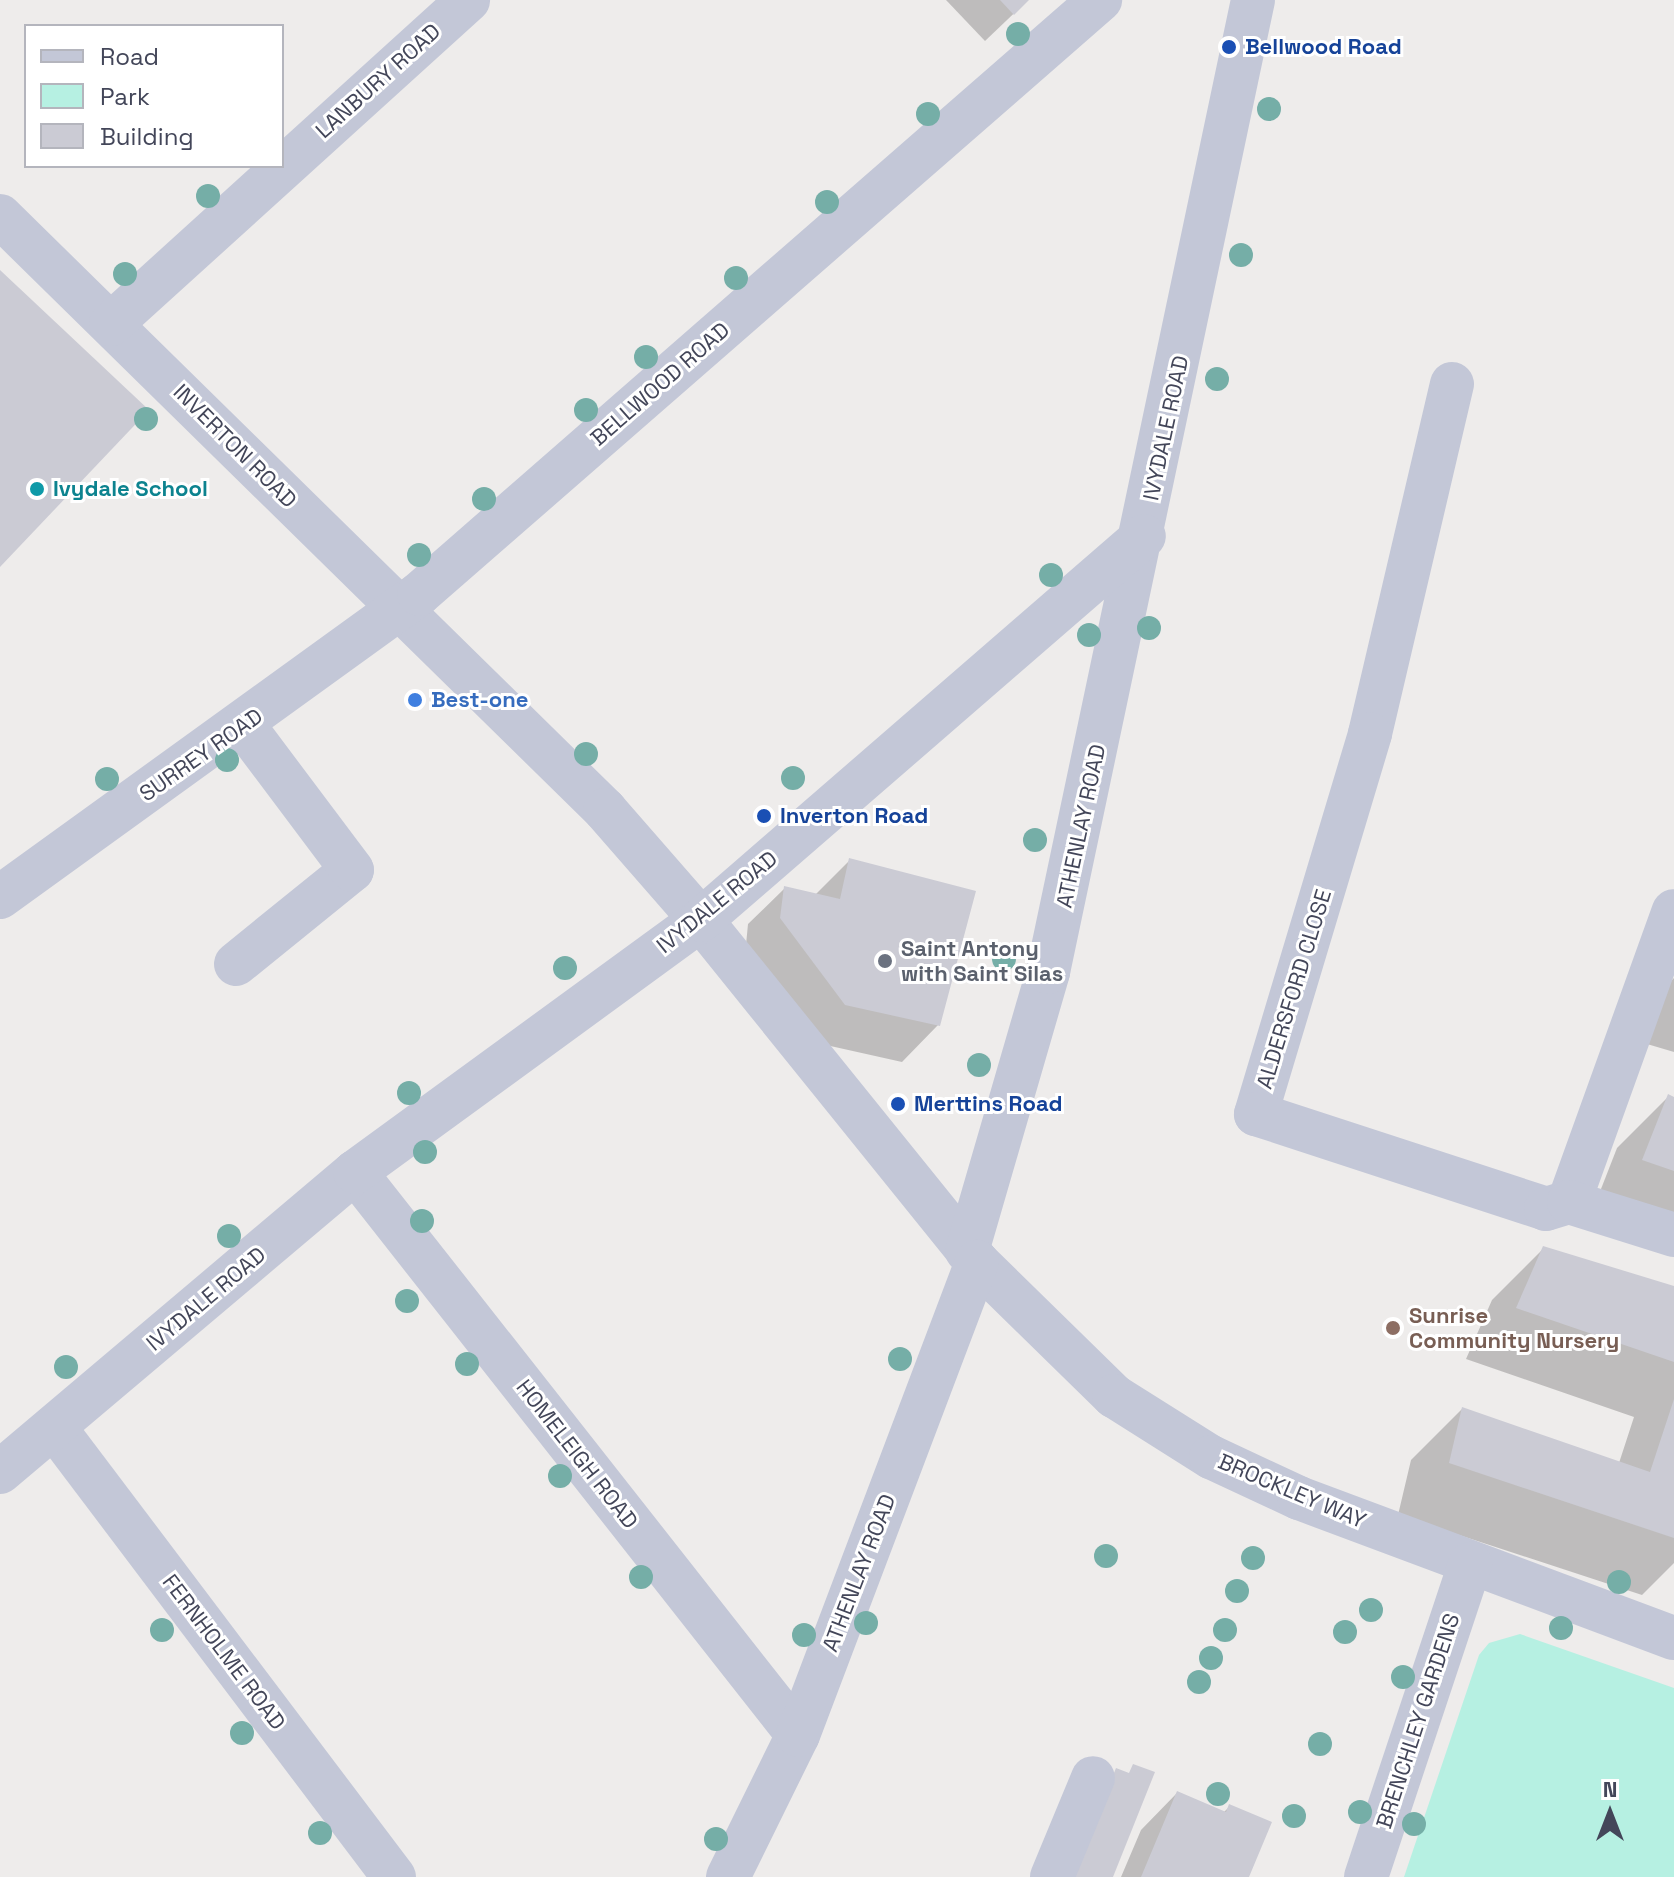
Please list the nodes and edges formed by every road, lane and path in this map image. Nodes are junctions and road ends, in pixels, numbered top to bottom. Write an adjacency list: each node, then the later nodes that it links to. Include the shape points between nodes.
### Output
1 (468, 0): 4 (street, LANBURY ROAD)
2 (1100, 0): 10 (street, BELLWOOD ROAD)
3 (1253, 0): 9 (street, IVYDALE ROAD)
4 (284, 167)
5 (283, 168): 7 (street, LANBURY ROAD)
6 (0, 216): 7 (street, INVERTON ROAD)
7 (111, 324): 10 (street, INVERTON ROAD)
8 (1452, 384): 17 (street, ALDERSFORD CLOSE, via 1370,734 1256,1114 1546,1209)
9 (1144, 536): 14 (street, IVYDALE ROAD); 19 (street, ATHENLAY ROAD, via 1048,972)
10 (400, 609): 11 (street, SURREY ROAD); 14 (street, INVERTON ROAD, via 605,810)
11 (244, 726): 12 (street, SURREY ROAD); 15 (street, via 352,870)
12 (0, 897)
13 (1674, 911): 17 (street)
14 (701, 920): 16 (street, IVYDALE ROAD); 19 (street)
15 (236, 964)
16 (355, 1172): 20 (street, IVYDALE ROAD); 24 (street, HOMELEIGH ROAD)
17 (1569, 1202): 18 (street)
18 (1674, 1235)
19 (972, 1257): 22 (street, BROCKLEY WAY, via 1133,1411 1211,1457 1299,1498); 24 (street, ATHENLAY ROAD)
20 (54, 1427): 21 (street, IVYDALE ROAD); 26 (street, FERNHOLME ROAD)
21 (0, 1472)
22 (1470, 1564): 23 (street, BROCKLEY WAY); 29 (street, BRENCHLEY GARDENS)
23 (1674, 1638)
24 (798, 1735): 27 (street, ATHENLAY ROAD)
25 (1093, 1778): 28 (street)
26 (394, 1877)
27 (728, 1877)
28 (1052, 1877)
29 (1366, 1877)

